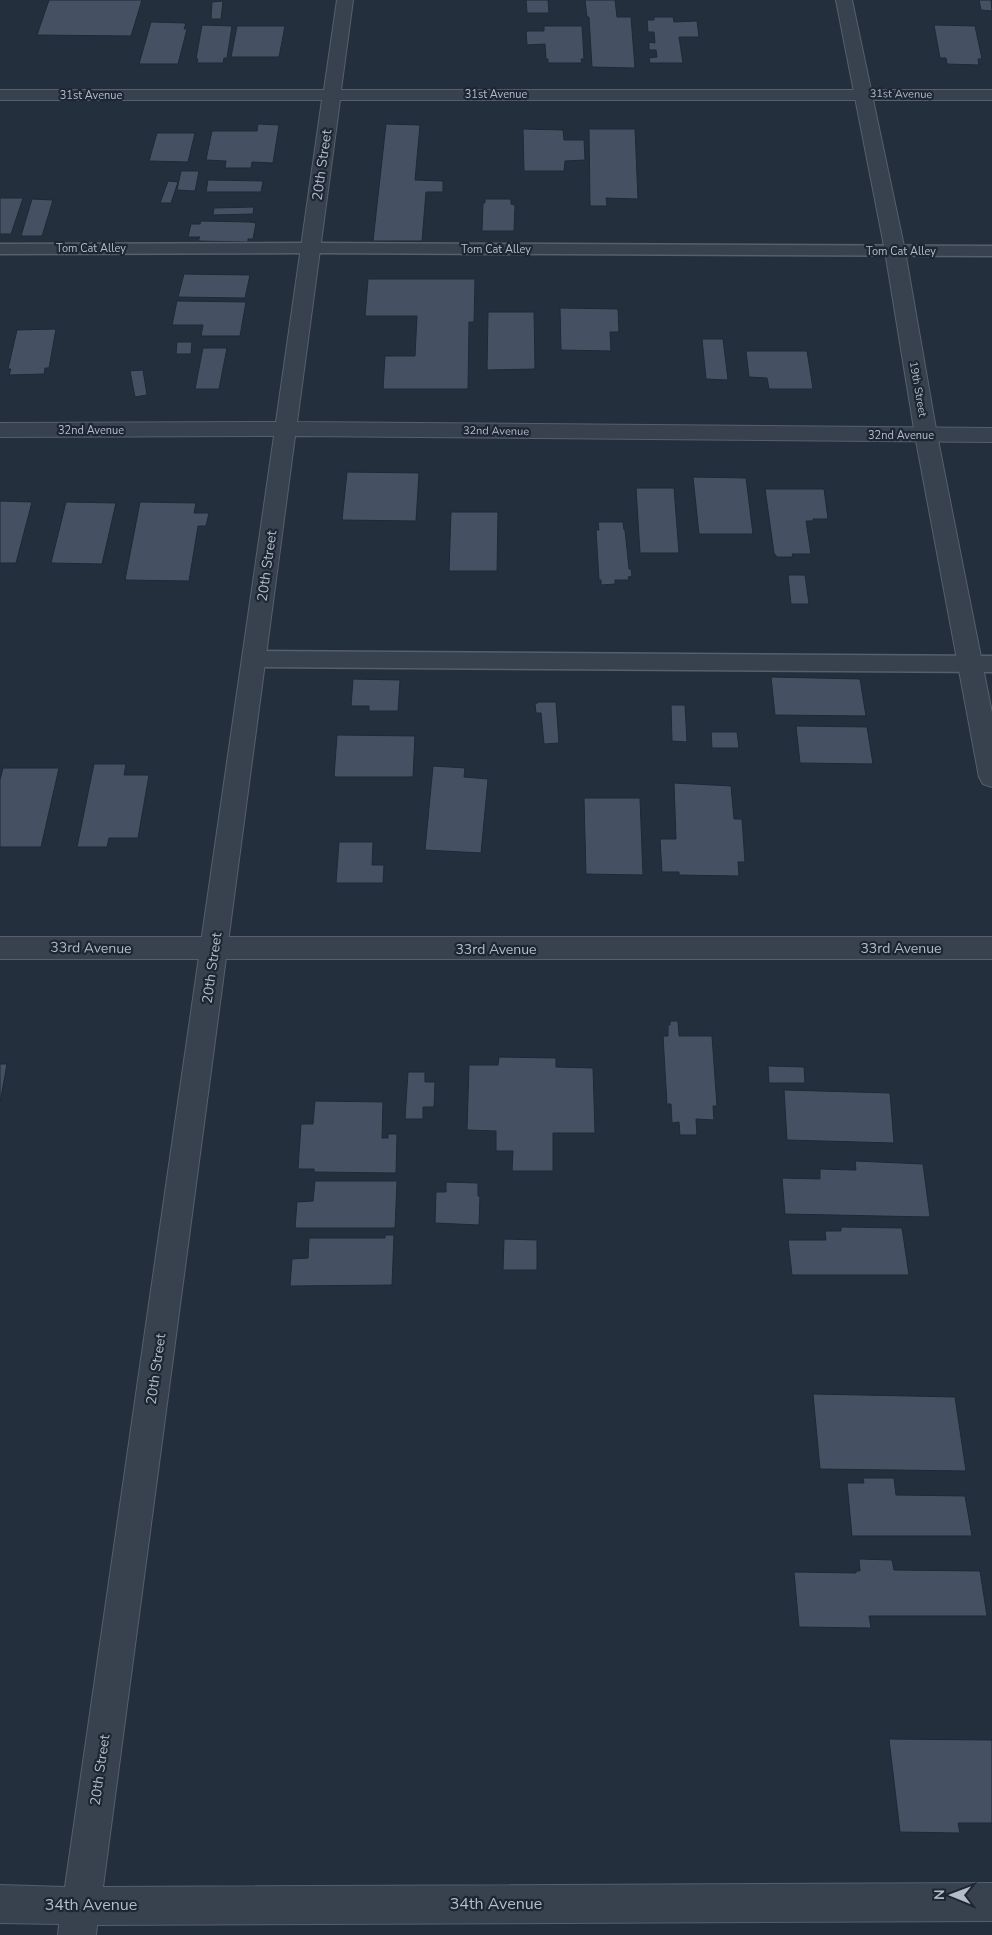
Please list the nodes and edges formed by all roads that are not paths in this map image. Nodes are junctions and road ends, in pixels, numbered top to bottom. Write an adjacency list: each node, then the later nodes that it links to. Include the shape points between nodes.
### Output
1 (345, 0): 5 (street, 20th Street)
2 (844, 0): 3 (street, 19th Street)
3 (864, 94): 5 (street, 31st Avenue); 6 (street, 31st Avenue); 9 (street, 19th Street)
4 (0, 95): 5 (street, 31st Avenue)
5 (332, 95): 7 (street, 20th Street)
6 (992, 95)
7 (311, 248): 8 (lane, Tom Cat Alley); 9 (lane, Tom Cat Alley); 11 (street, 20th Street)
8 (0, 249)
9 (895, 251): 10 (lane, Tom Cat Alley); 13 (street, 19th Street)
10 (992, 251)
11 (286, 429): 12 (street, 32nd Avenue); 13 (street, 32nd Avenue); 15 (street, 20th Street)
12 (0, 430)
13 (926, 435): 14 (street, 32nd Avenue); 16 (street, 19th Street)
14 (992, 435)
15 (254, 659): 16 (lane); 21 (street, 20th Street)
16 (970, 663): 17 (lane); 18 (street, 19th Street)
17 (992, 664)
18 (992, 777)
19 (0, 948): 21 (street, 33rd Avenue)
20 (992, 948): 21 (street, 33rd Avenue)
21 (214, 949): 24 (street, 20th Street)
22 (992, 1902): 24 (street, 34th Avenue)
23 (0, 1904): 24 (street, 34th Avenue)
24 (79, 1920)

